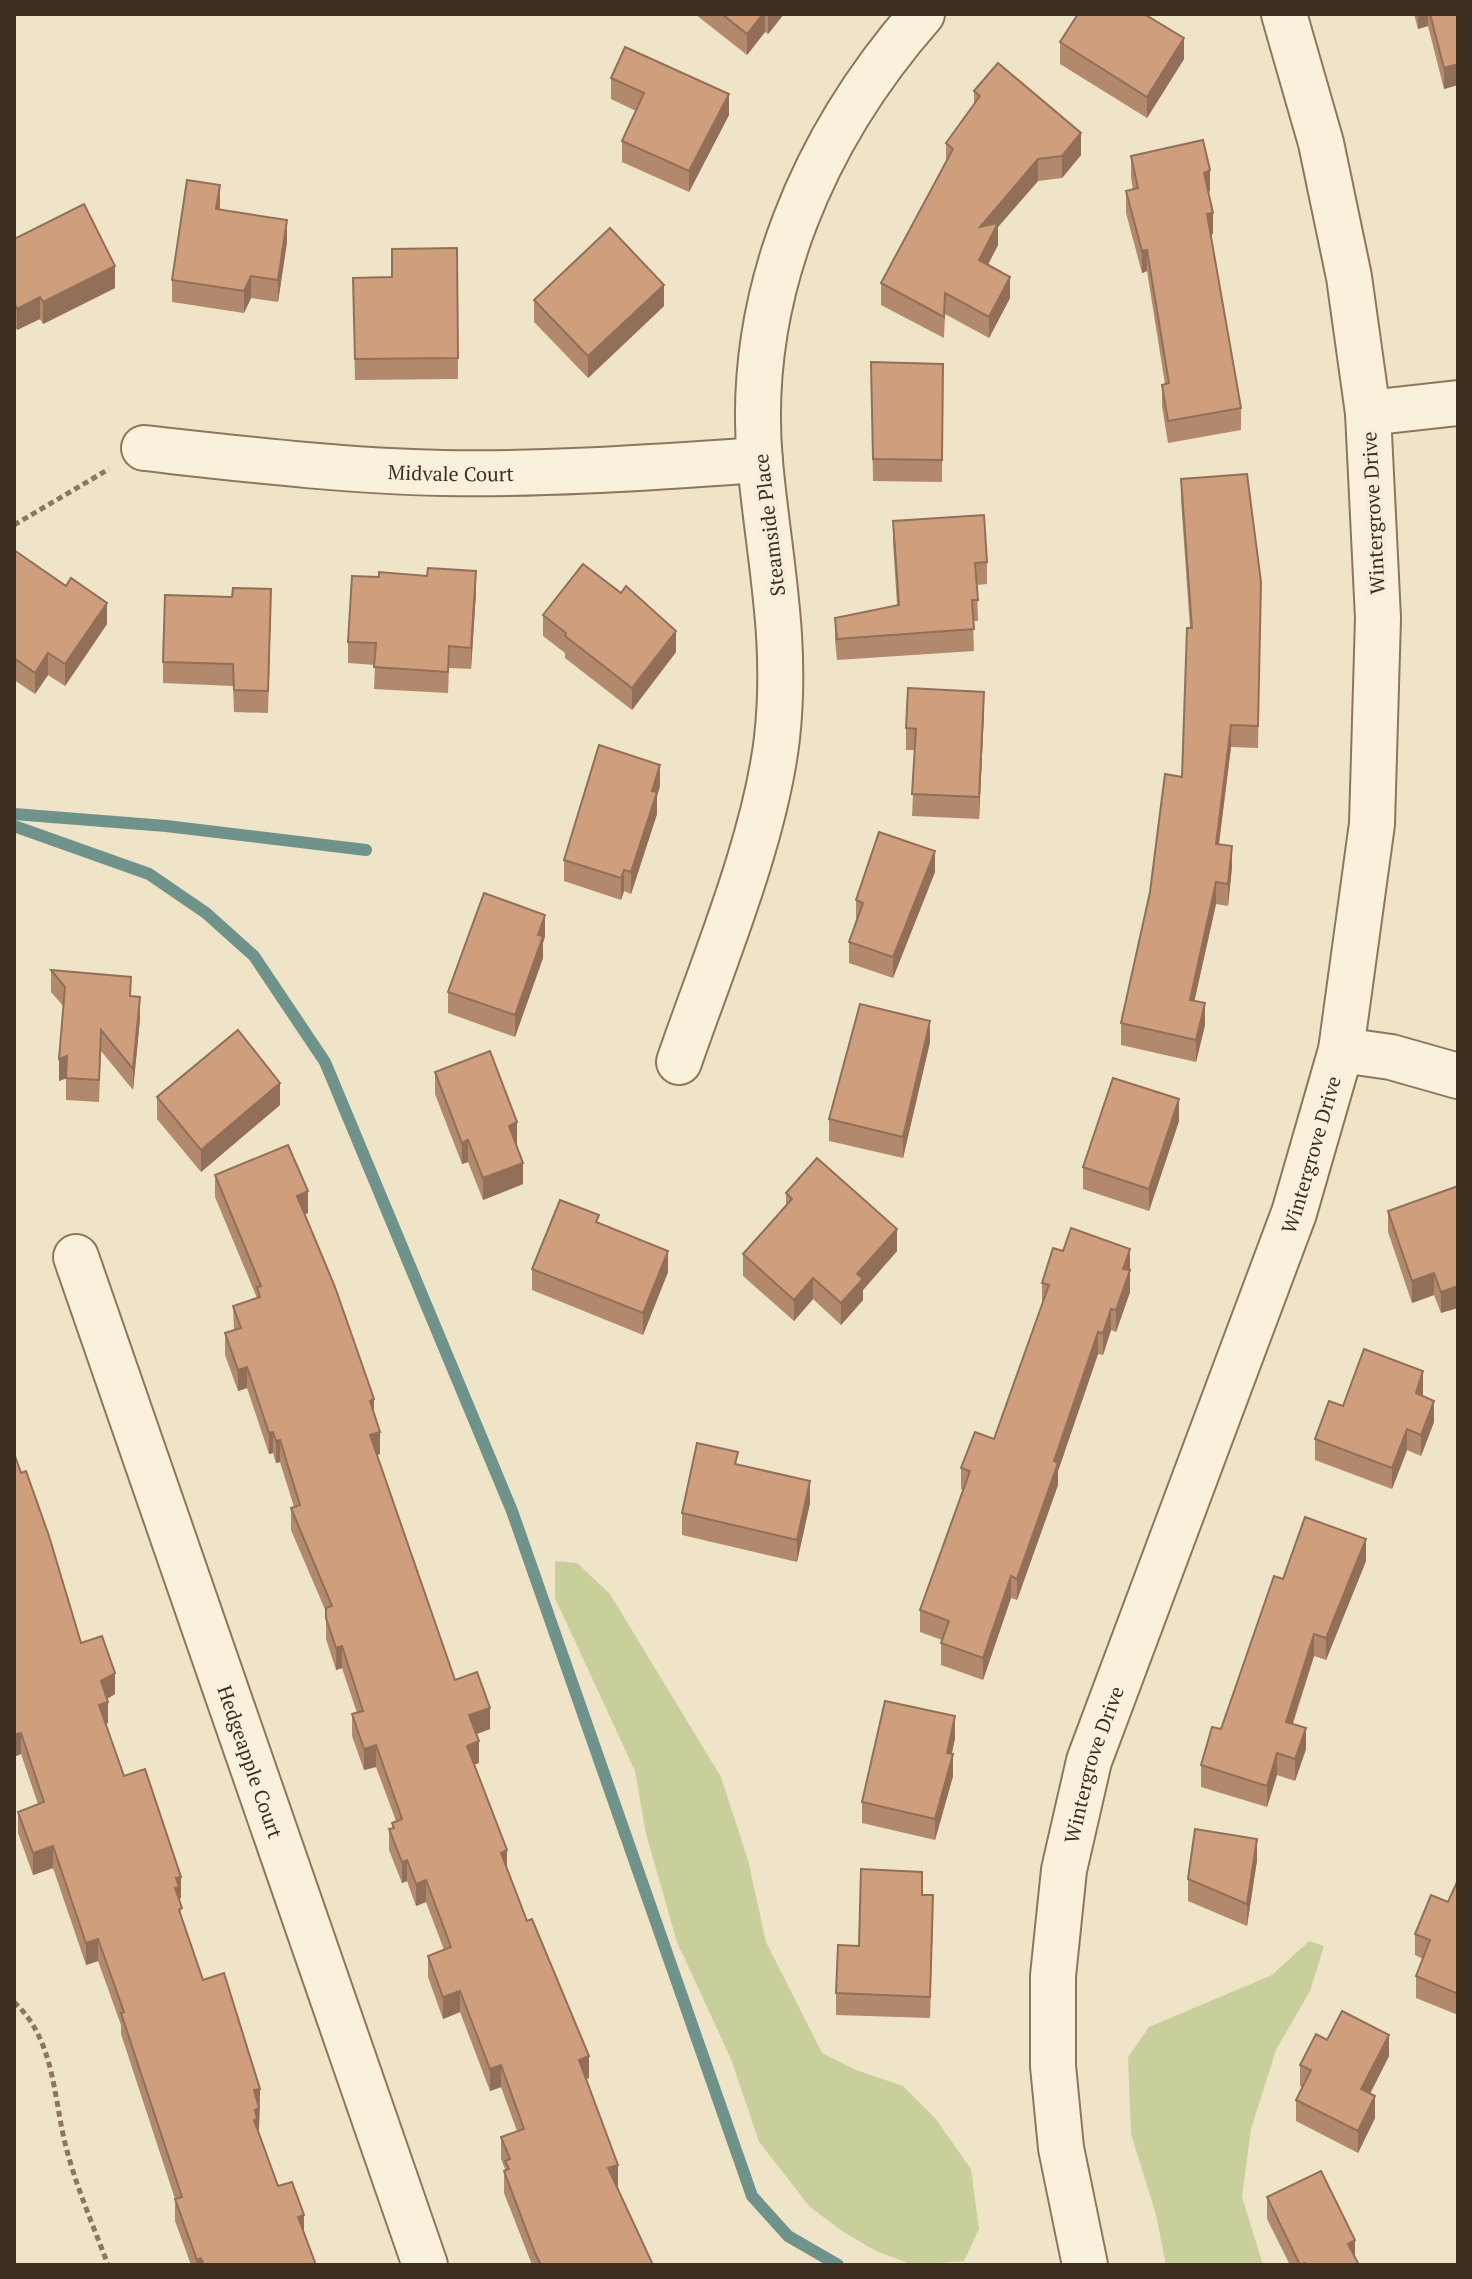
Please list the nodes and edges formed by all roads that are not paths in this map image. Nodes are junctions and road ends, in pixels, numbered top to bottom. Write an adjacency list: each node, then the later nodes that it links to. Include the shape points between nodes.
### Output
1 (922, 14): 6 (street, Steamside Place, via 845,115 811,178 785,246 762,352)
2 (1284, 14): 4 (street, Wintergrove Drive, via 1321,143 1349,277)
3 (1458, 403): 4 (street)
4 (1368, 413): 7 (street, Wintergrove Drive, via 1378,618 1372,824)
5 (144, 448): 6 (street, Midvale Court, via 298,465 443,473)
6 (760, 460): 8 (street, Steamside Place, via 778,595 782,668 777,739 752,845)
7 (1341, 1050): 9 (street, via 1391,1057); 12 (street, Wintergrove Drive, via 1294,1213 1089,1761 1075,1815 1053,1976 1053,2066 1061,2148)
8 (679, 1062)
9 (1458, 1076)
10 (76, 1257): 11 (street, Hedgeapple Court)
11 (425, 2265)
12 (1085, 2265)

